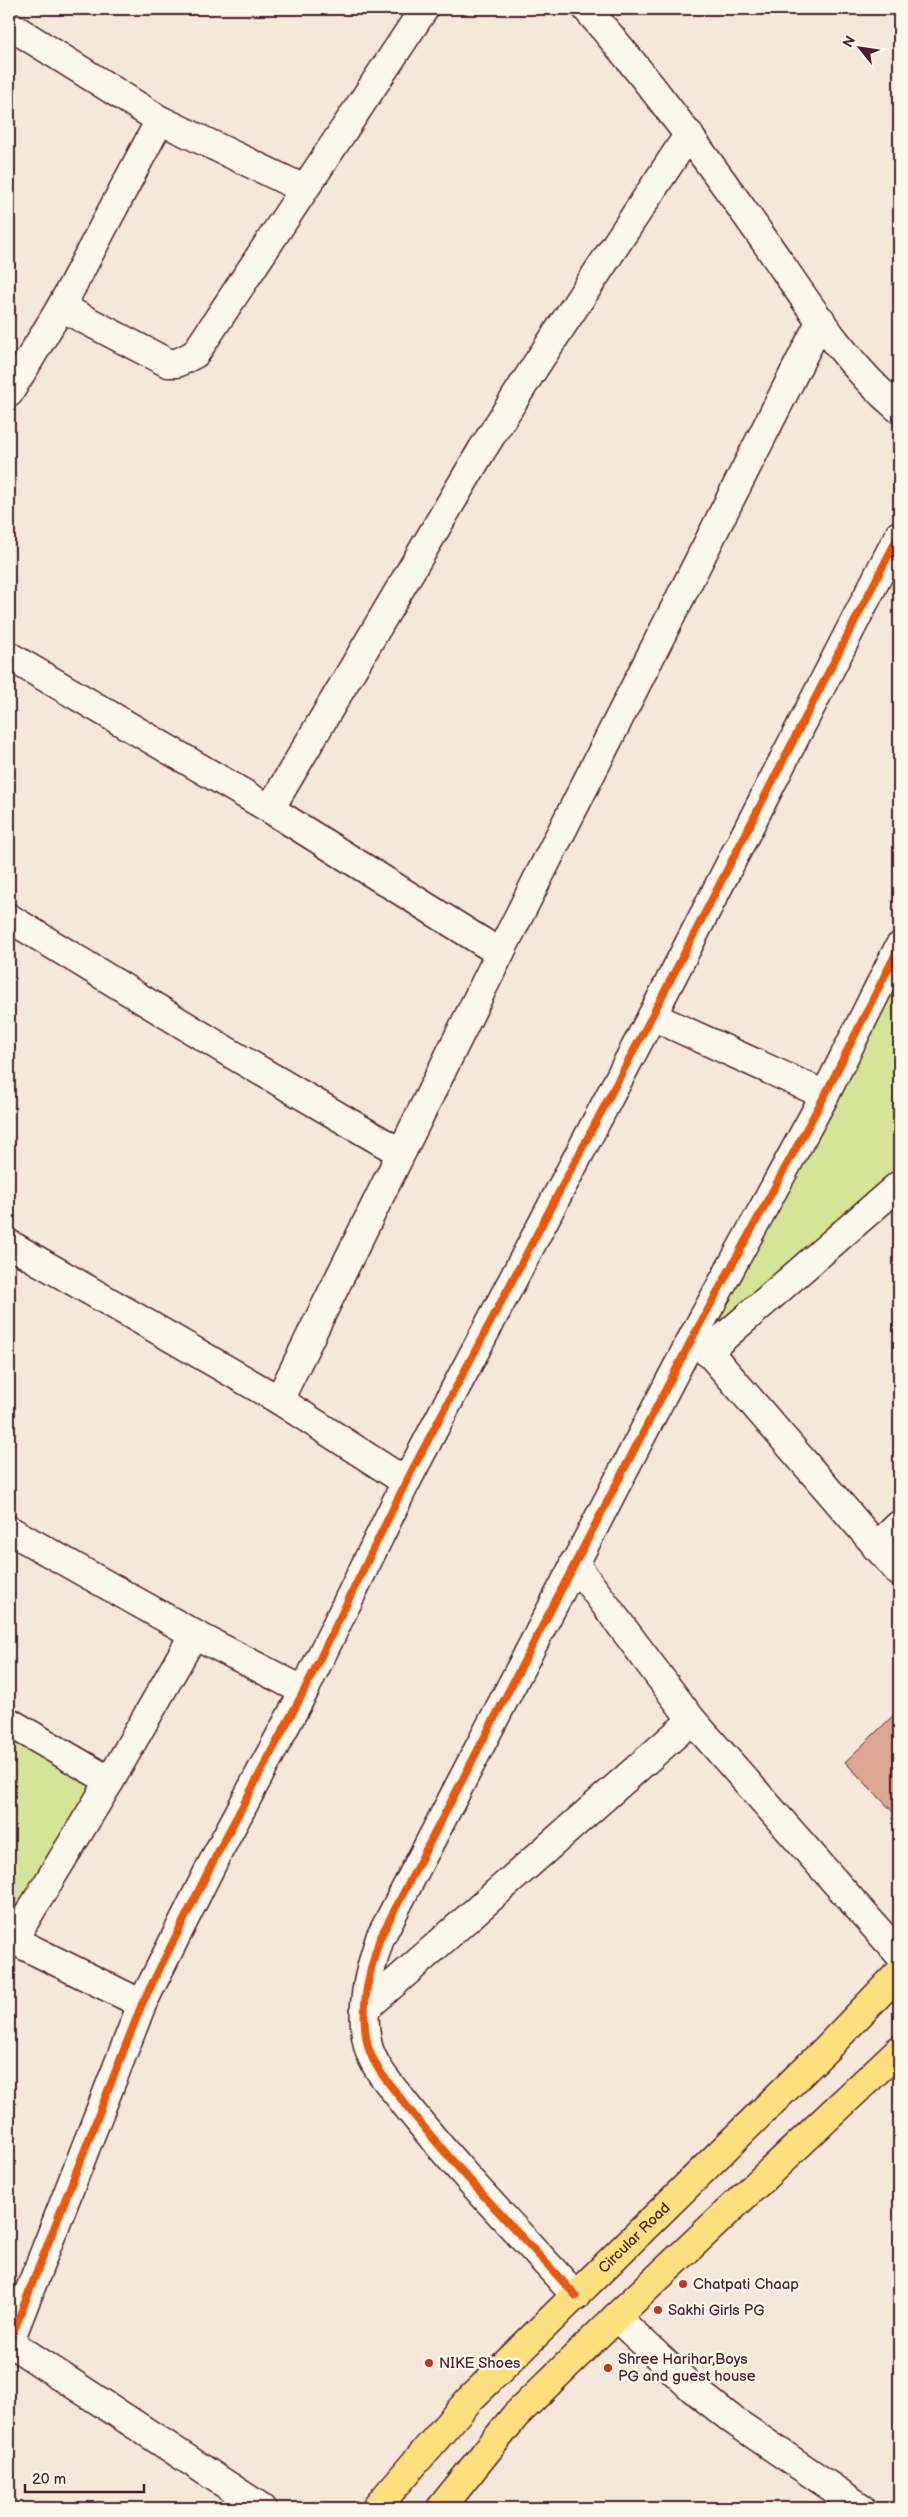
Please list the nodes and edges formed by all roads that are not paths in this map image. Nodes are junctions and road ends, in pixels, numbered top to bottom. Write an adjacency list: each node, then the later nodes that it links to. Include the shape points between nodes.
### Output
1 (424, 9): 6 (street)
2 (588, 9): 5 (street)
3 (9, 25): 4 (street)
4 (160, 120): 6 (street); 7 (street)
5 (690, 134): 8 (street); 13 (street, via 482,450)
6 (304, 189): 7 (street, via 200,348 187,359 177,363 160,360)
7 (61, 307): 9 (street)
8 (821, 320): 10 (street, via 853,363); 16 (street)
9 (9, 393)
10 (899, 409)
11 (899, 535): 17 (street)
12 (9, 656): 13 (street)
13 (270, 809): 16 (street)
14 (9, 918): 19 (street)
15 (899, 947): 18 (street)
16 (500, 953): 19 (street)
17 (652, 1016): 18 (street); 24 (street)
18 (825, 1095): 22 (street)
19 (401, 1153): 23 (street)
20 (899, 1185): 22 (street)
21 (9, 1244): 23 (street)
22 (700, 1344): 27 (street); 28 (street)
23 (279, 1400): 24 (street)
24 (406, 1482): 31 (street)
25 (899, 1525): 27 (street)
26 (9, 1530): 30 (street)
27 (876, 1547): 29 (street)
28 (574, 1564): 32 (street); 39 (street, via 380,1938 368,1978)
29 (899, 1572)
30 (194, 1634): 31 (street); 34 (street)
31 (304, 1691): 38 (street)
32 (692, 1720): 36 (street); 39 (street)
33 (9, 1722): 34 (street)
34 (110, 1781): 35 (street)
35 (11, 1939): 38 (street)
36 (899, 1954)
37 (899, 1973): 41 (main road, Circular Road)
38 (142, 2004): 43 (street)
39 (365, 2009): 41 (street, via 368,2047 384,2077 433,2138)
40 (899, 2050): 42 (main road)
41 (576, 2296): 45 (main road, Circular Road, via 468,2400)
42 (616, 2317): 46 (main road, via 514,2416); 47 (street, via 727,2416)
43 (9, 2343): 44 (street)
44 (262, 2508)
45 (376, 2508)
46 (441, 2508)
47 (862, 2508)

